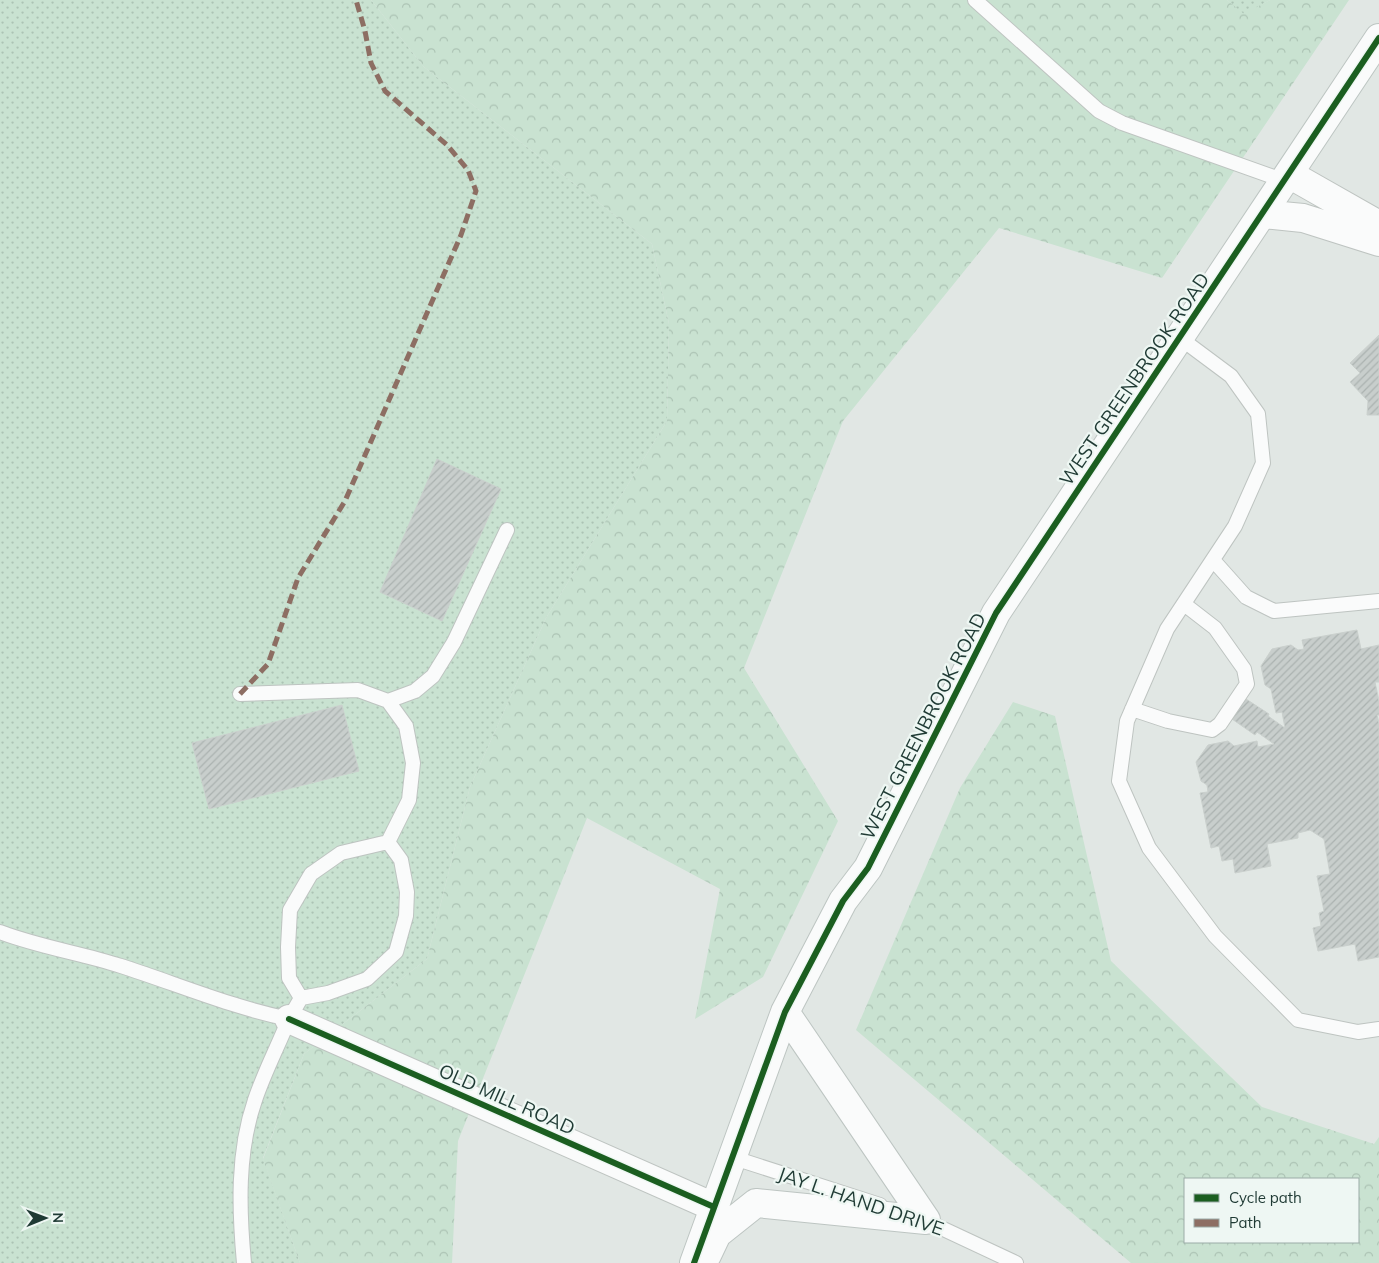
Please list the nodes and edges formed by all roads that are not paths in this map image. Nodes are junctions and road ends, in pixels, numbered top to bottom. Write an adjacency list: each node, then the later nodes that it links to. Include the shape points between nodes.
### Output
1 (975, 0): 3 (lane, via 1099,111 1122,123)
2 (1379, 38): 3 (street, WEST GREENBROOK ROAD)
3 (1287, 177): 4 (street, WEST GREENBROOK ROAD); 5 (street)
4 (1263, 214): 6 (street, via 1303,218); 7 (street, WEST GREENBROOK ROAD)
5 (1379, 225)
6 (1379, 242)
7 (1180, 338): 9 (lane, via 1231,376 1258,414 1263,463 1235,526); 18 (street, WEST GREENBROOK ROAD, via 996,613 868,868 843,901)
8 (507, 530): 13 (lane, via 454,642 433,676 415,691)
9 (1213, 560): 10 (lane, via 1246,597 1274,611); 11 (lane)
10 (1379, 602)
11 (1184, 604): 14 (lane, via 1167,629); 14 (lane, via 1215,628 1244,669 1247,684 1220,724 1212,730 1168,722)
12 (240, 694): 13 (lane, via 358,690)
13 (388, 700): 15 (lane, via 406,726 413,763 409,800)
14 (1132, 709): 19 (lane, via 1127,722 1119,781 1149,848 1209,928 1298,1020 1358,1032)
15 (388, 842): 17 (lane, via 340,853 311,874 290,910 289,978); 17 (lane, via 401,860 406,892 406,916 396,952 367,979)
16 (0, 932): 17 (lane, via 120,965 258,1012)
17 (295, 1008): 21 (street, OLD MILL ROAD); 23 (lane, via 254,1101 241,1159 240,1226)
18 (785, 1012): 20 (street, WEST GREENBROOK ROAD); 22 (street)
19 (1379, 1029)
20 (731, 1157): 21 (street, WEST GREENBROOK ROAD); 22 (lane, JAY L. HAND DRIVE)
21 (714, 1207): 24 (street, WEST GREENBROOK ROAD)
22 (926, 1220): 25 (street, via 756,1203 717,1234); 26 (lane, JAY L. HAND DRIVE)
23 (244, 1263)
24 (694, 1263)
25 (703, 1263)
26 (1016, 1263)

